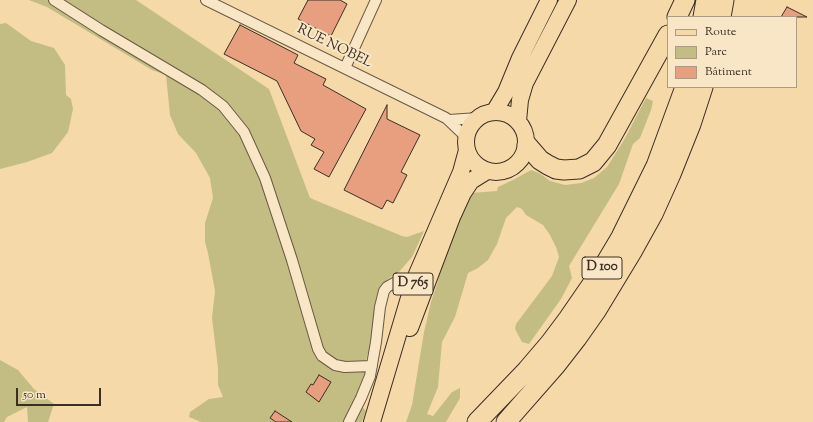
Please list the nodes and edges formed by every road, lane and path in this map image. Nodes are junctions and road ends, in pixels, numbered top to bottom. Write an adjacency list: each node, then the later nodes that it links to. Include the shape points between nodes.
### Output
1 (54, 0): 25 (street, via 202,90 223,106 244,132 264,178 322,356 329,362 345,367)
2 (206, 0): 13 (street, RUE NOBEL)
3 (376, 0): 13 (street)
4 (549, 0): 16 (main road)
5 (568, 0): 19 (main road, via 525,83)
6 (685, 0): 9 (highway)
7 (706, 0): 10 (highway)
8 (724, 0): 11 (highway)
9 (677, 16)
10 (703, 16)
11 (721, 16)
12 (667, 37): 21 (highway, via 607,145 593,162 579,169 556,168 540,160)
13 (345, 68): 18 (street, RUE NOBEL)
14 (685, 88): 29 (highway, D 100, via 656,166 621,238 599,274 550,343)
15 (703, 88): 30 (highway, D 100, via 671,174 633,250 573,343)
16 (494, 112): 17 (main road); 19 (main road, via 511,116)
17 (478, 118): 18 (street); 20 (main road, via 468,131)
18 (449, 120): 20 (street, RUE NOBEL)
19 (518, 121): 21 (main road, via 525,132)
20 (467, 144): 22 (main road, via 471,159); 24 (main road, D 765, via 461,172)
21 (527, 145): 22 (main road, via 520,161 513,168 500,172)
22 (487, 171): 23 (main road, D 765, via 471,181 463,193)
23 (431, 273): 24 (street); 28 (main road, D 765, via 411,325)
24 (414, 281): 25 (street, via 399,282 390,285 384,291); 27 (main road, D 765)
25 (372, 366): 26 (street, via 364,391)
26 (349, 422)
27 (372, 422)
28 (382, 422)
29 (477, 422)
30 (506, 422)

